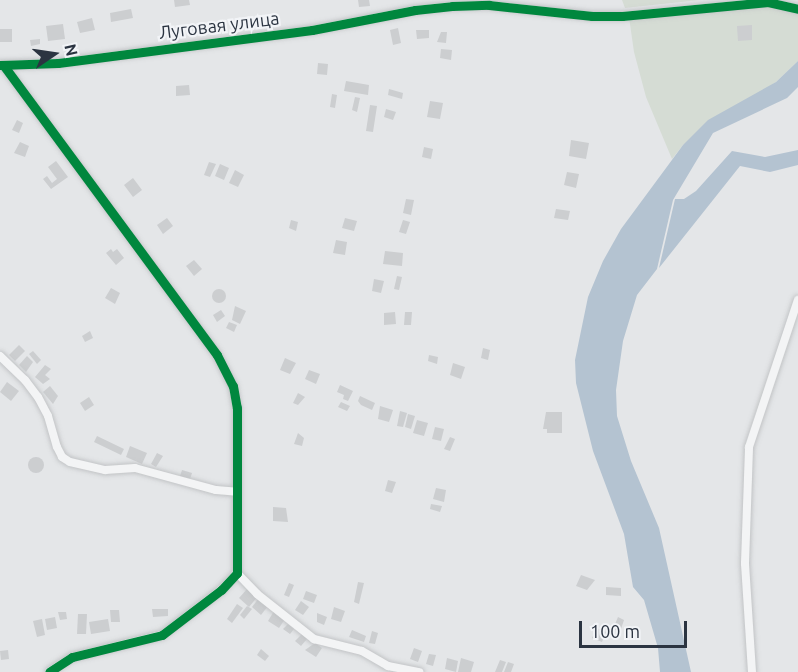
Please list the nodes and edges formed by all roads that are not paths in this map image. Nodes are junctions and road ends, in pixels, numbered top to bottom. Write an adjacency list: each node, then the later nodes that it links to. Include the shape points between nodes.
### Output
1 (798, 9): 2 (street, Луговая улица, via 768,2 592,16 489,5 452,6 312,30 58,63)
2 (2, 65): 5 (street, via 223,365 236,398)
3 (798, 300): 9 (street, via 748,447 745,563)
4 (0, 356): 5 (street, via 38,397 57,447 70,462 105,470 135,468)
5 (237, 492): 6 (street)
6 (237, 573): 7 (street, via 162,635 72,657); 8 (street, via 314,639 362,651 387,666)
7 (49, 672)
8 (419, 672)
9 (752, 672)

